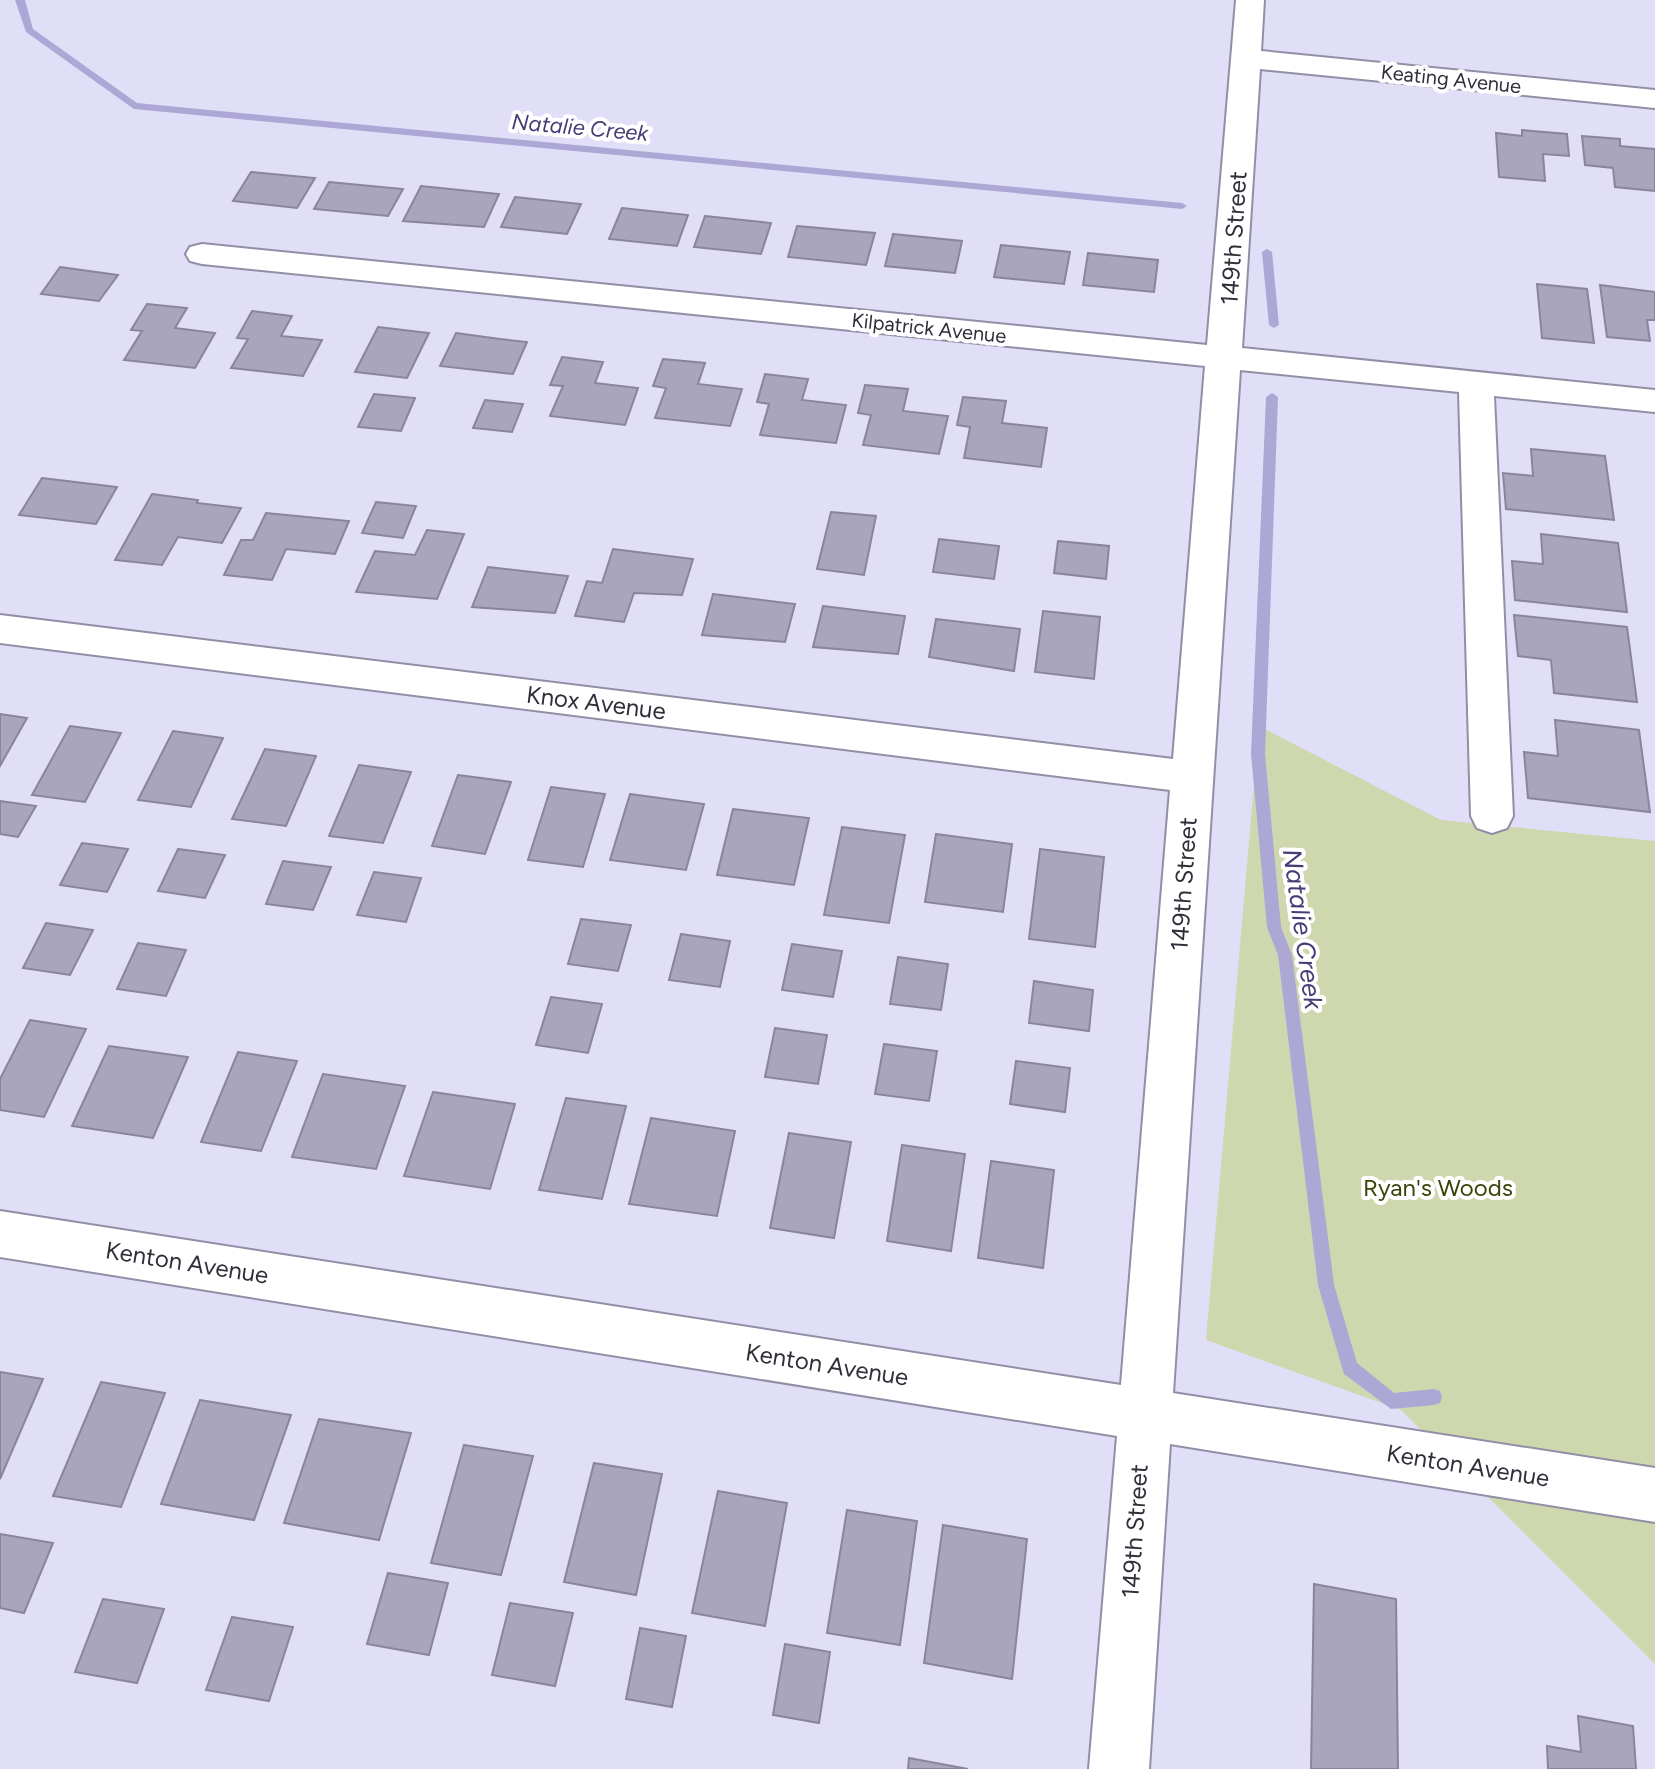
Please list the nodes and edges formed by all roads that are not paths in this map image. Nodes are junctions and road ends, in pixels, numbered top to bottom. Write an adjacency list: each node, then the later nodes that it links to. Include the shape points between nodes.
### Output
1 (1250, 0): 2 (street, 149th Street)
2 (1247, 59): 3 (street, Keating Avenue); 5 (street, 149th Street)
3 (1655, 99)
4 (202, 254): 5 (street, Kilpatrick Avenue)
5 (1225, 358): 6 (street, Kilpatrick Avenue); 9 (street, 149th Street)
6 (1476, 383): 7 (street, Kilpatrick Avenue); 10 (street)
7 (1655, 401)
8 (0, 629): 9 (street, Knox Avenue)
9 (1192, 777): 12 (street, 149th Street)
10 (1492, 816)
11 (0, 1234): 12 (street, Kenton Avenue)
12 (1143, 1415): 13 (street, Kenton Avenue); 14 (street, 149th Street)
13 (1655, 1495)
14 (1119, 1769)

